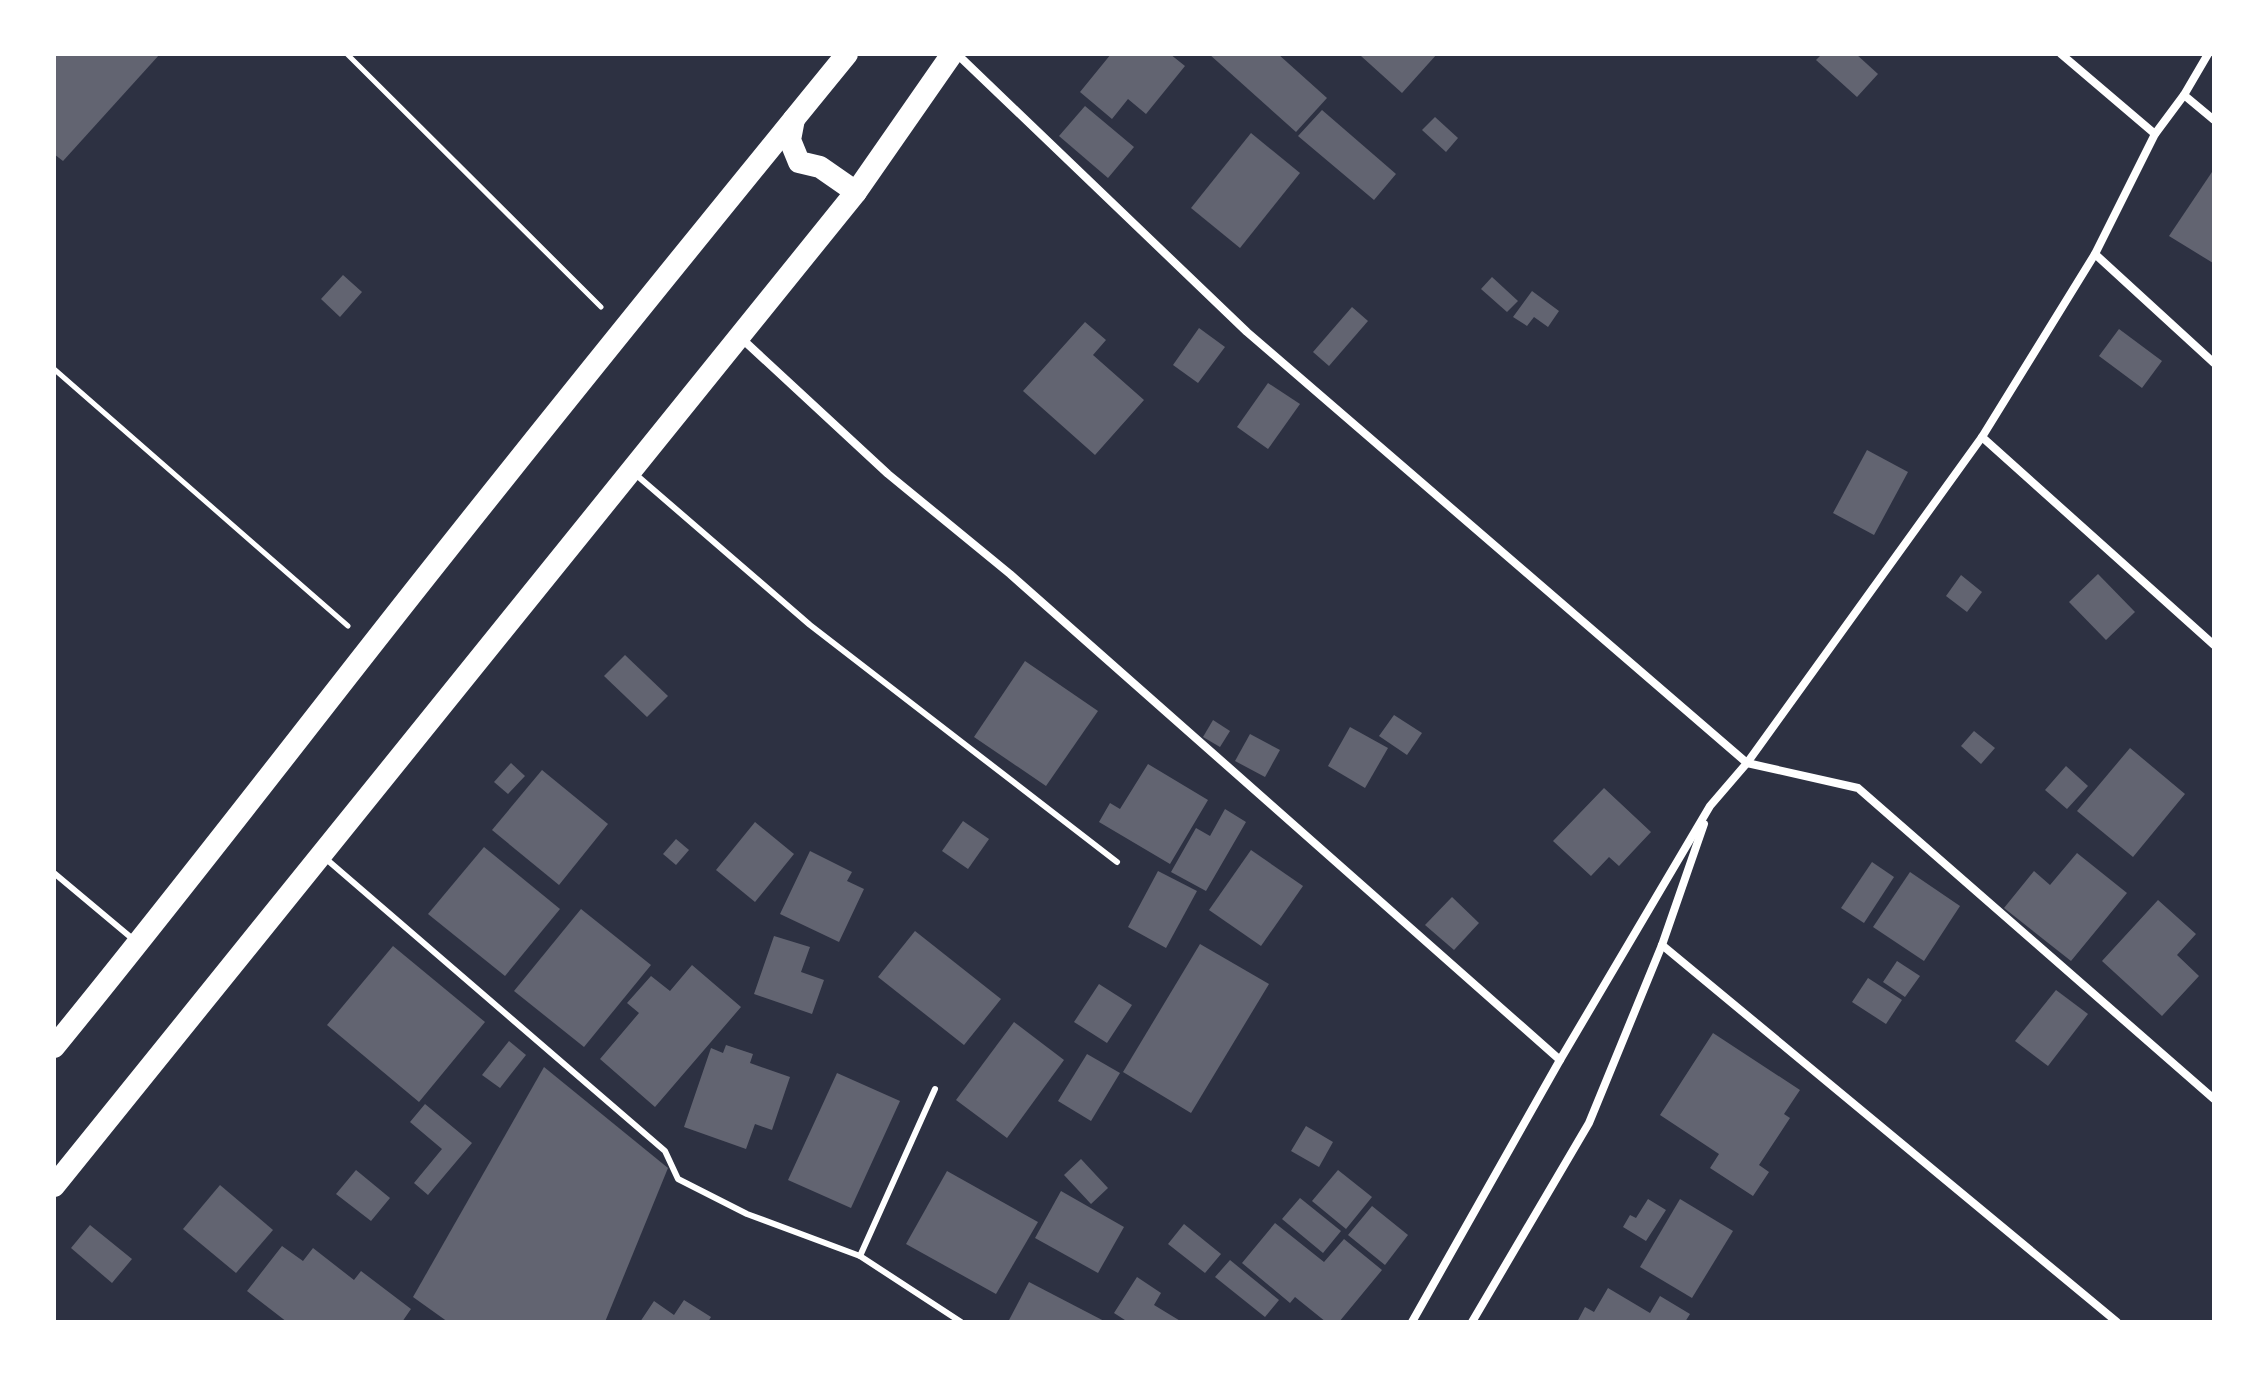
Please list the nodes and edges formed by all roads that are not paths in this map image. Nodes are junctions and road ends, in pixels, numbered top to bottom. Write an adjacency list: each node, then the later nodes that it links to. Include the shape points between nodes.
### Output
1 (847, 54): 6 (highway)
2 (954, 54): 9 (highway); 16 (street, via 1247,332)
3 (2061, 54): 8 (street)
4 (2208, 54): 5 (street)
5 (2184, 95): 7 (street); 8 (street)
6 (794, 119): 9 (highway, via 790,140 799,162 820,167); 21 (highway)
7 (2214, 120)
8 (2155, 134): 10 (street)
9 (856, 192): 11 (highway)
10 (2095, 254): 12 (street); 13 (street)
11 (740, 336): 14 (highway); 24 (street, via 888,474 1010,574)
12 (2214, 363)
13 (1982, 437): 15 (street); 16 (street)
14 (631, 470): 18 (highway); 19 (lane, via 810,625)
15 (2214, 645)
16 (1747, 763): 17 (street); 26 (street, via 1858,788)
17 (1710, 806): 22 (street); 24 (street)
18 (322, 855): 27 (highway); 28 (lane, via 665,1151 678,1179 747,1214)
19 (1117, 862)
20 (54, 873): 21 (lane)
21 (139, 944): 23 (highway)
22 (1662, 945): 31 (street, via 1589,1123); 32 (street)
23 (54, 1047)
24 (1560, 1060): 30 (street)
25 (935, 1089): 28 (lane)
26 (2214, 1099)
27 (54, 1186)
28 (860, 1256): 29 (lane)
29 (961, 1322)
30 (1412, 1322)
31 (1472, 1322)
32 (2117, 1322)

